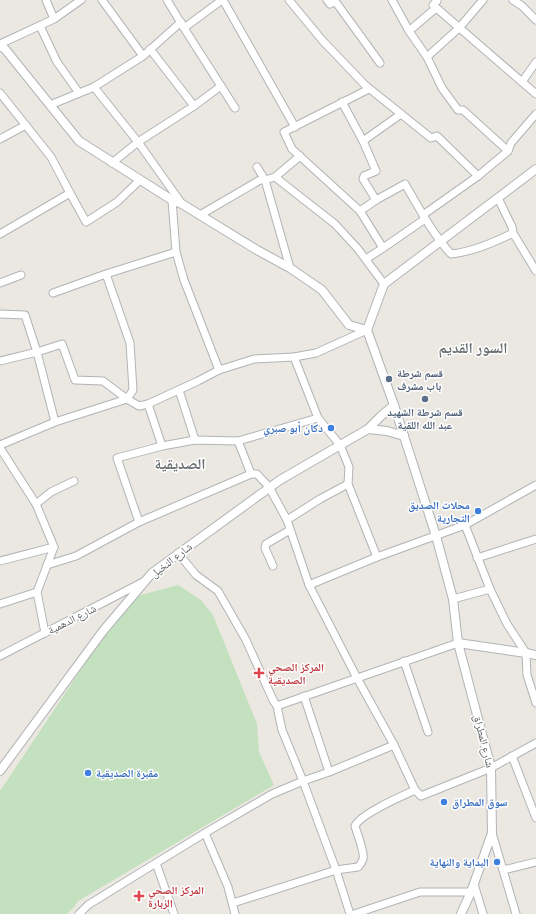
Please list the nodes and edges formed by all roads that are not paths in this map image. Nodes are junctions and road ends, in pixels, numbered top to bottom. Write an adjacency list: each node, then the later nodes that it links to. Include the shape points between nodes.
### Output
1 (46, 0): 13 (street)
2 (81, 0): 13 (street)
3 (102, 0): 21 (street)
4 (167, 0): 15 (street)
5 (327, 0): 24 (street, via 330,4 335,0)
6 (392, 0): 18 (street)
7 (436, 0): 12 (street, via 432,5)
8 (483, 0): 17 (street)
9 (513, 0): 14 (street)
10 (219, 1): 15 (street); 39 (street)
11 (292, 1): 28 (street, via 322,40)
12 (436, 8): 17 (street); 18 (street)
13 (54, 19): 16 (street)
14 (536, 20)
15 (182, 25): 20 (street); 26 (street)
16 (40, 26): 19 (street); 30 (street, via 57,62)
17 (459, 28): 22 (street); 25 (street)
18 (409, 31): 22 (street)
19 (0, 45): 33 (street)
20 (150, 49): 21 (street); 34 (street)
21 (143, 56): 27 (street)
22 (427, 57): 43 (street, via 442,88 458,110 463,110)
23 (536, 62): 25 (street)
24 (380, 63)
25 (522, 82): 31 (street)
26 (221, 86): 34 (street); 35 (street)
27 (94, 87): 30 (street); 42 (street)
28 (369, 89): 32 (street); 36 (street)
29 (0, 93): 38 (street)
30 (79, 93): 33 (street)
31 (536, 94)
32 (342, 102): 39 (street); 41 (street)
33 (50, 105): 45 (street, via 79,141)
34 (194, 106): 42 (street)
35 (235, 108)
36 (401, 114): 41 (street); 48 (street, via 431,138 437,136)
37 (536, 114): 43 (street, via 511,143)
38 (26, 125): 40 (street); 52 (street, via 51,157)
39 (295, 127): 44 (street, via 284,132 292,149)
40 (0, 138)
41 (364, 141): 55 (street, via 376,171 364,176 363,179)
42 (138, 142): 45 (street); 56 (street)
43 (508, 151): 48 (street)
44 (300, 156): 49 (street); 57 (street)
45 (112, 163): 50 (street)
46 (257, 167): 51 (street)
47 (536, 169): 53 (street)
48 (478, 176): 59 (street)
49 (275, 177): 51 (street); 65 (street, via 335,224)
50 (140, 180): 52 (street, via 117,202 86,222); 54 (street)
51 (265, 180): 58 (street, via 260,180); 66 (street)
52 (70, 193): 61 (street)
53 (498, 198): 60 (street, via 512,227); 62 (street)
54 (172, 200): 56 (street); 64 (street)
55 (376, 200): 57 (street); 59 (street, via 405,184)
56 (182, 204): 58 (street)
57 (360, 211): 63 (street)
58 (200, 215): 66 (street)
59 (424, 217): 62 (street); 63 (street)
60 (512, 233): 62 (street, via 459,253 451,254); 67 (street)
61 (0, 234)
62 (440, 242): 71 (street)
63 (383, 248): 65 (street)
64 (176, 252): 68 (street); 78 (street, via 184,280)
65 (366, 259): 71 (street)
66 (290, 268): 74 (street, via 322,290 349,325)
67 (536, 271)
68 (106, 274): 72 (street); 80 (street, via 130,343 133,390)
69 (22, 276): 70 (street)
70 (0, 283)
71 (384, 284): 74 (street)
72 (53, 293)
73 (0, 314): 75 (street, via 25,315)
74 (367, 330): 76 (street, via 316,353); 82 (street, شارع المطراق)
75 (37, 352): 77 (street); 80 (street, via 62,344 75,380 103,381); 84 (street)
76 (294, 357): 78 (street, via 254,359); 83 (street)
77 (0, 361)
78 (219, 370): 79 (street)
79 (179, 390): 81 (street); 87 (street)
80 (127, 399): 81 (street, via 139,406); 84 (street)
81 (148, 404): 91 (street)
82 (394, 405): 85 (street); 86 (street, شارع المطراق)
83 (318, 418): 88 (street); 89 (street)
84 (55, 422): 90 (street)
85 (368, 430): 86 (street, via 387,431); 89 (street, شارع النخيل)
86 (404, 436): 102 (street, شارع المطراق)
87 (195, 440): 88 (street); 91 (street)
88 (238, 441): 92 (street)
89 (340, 445): 94 (street, via 349,467); 96 (street, شارع النخيل)
90 (0, 446): 97 (street)
91 (162, 446): 99 (street, via 117,458)
92 (251, 474): 96 (street, via 257,474); 99 (street)
93 (74, 481): 97 (street)
94 (348, 484): 98 (street); 106 (street)
95 (536, 485): 100 (street)
96 (269, 487): 98 (street); 105 (street, شارع النخيل)
97 (36, 504): 104 (street)
98 (287, 520): 101 (street)
99 (139, 522): 109 (street, via 76,556)
100 (465, 525): 102 (street); 107 (street)
101 (290, 530): 110 (street, via 266,544 265,548); 112 (street)
102 (436, 536): 106 (street); 115 (street, شارع المطراق)
103 (536, 539): 107 (street)
104 (54, 547): 108 (street); 109 (street)
105 (178, 553): 111 (street, شارع النخيل, via 152,572); 126 (street, via 196,575 218,592 246,640)
106 (377, 557): 112 (street)
107 (477, 558): 113 (street)
108 (0, 561)
109 (47, 565): 114 (street)
110 (273, 566)
111 (144, 582): 117 (street, شارع الدهمية); 132 (street, شارع النخيل, via 103,630)
112 (309, 585): 123 (street)
113 (490, 589): 115 (street); 119 (street, via 507,624)
114 (37, 592): 116 (street); 117 (street)
115 (453, 599): 118 (street, شارع المطراق)
116 (0, 604)
117 (45, 633): 121 (street, شارع الدهمية)
118 (458, 643): 119 (street); 122 (street); 131 (street, شارع المطراق)
119 (526, 653): 120 (street); 125 (street, via 527,675)
120 (536, 655)
121 (0, 656)
122 (404, 661): 123 (street); 127 (street)
123 (357, 678): 124 (street); 129 (street)
124 (304, 696): 126 (street); 133 (street)
125 (536, 703)
126 (278, 706): 134 (street, via 282,730)
127 (428, 732)
128 (536, 743): 130 (street)
129 (394, 745): 133 (street); 135 (street)
130 (512, 756): 131 (street); 136 (street)
131 (491, 768): 135 (street, via 421,796); 139 (street, شارع المطراق)
132 (0, 771)
133 (329, 772): 134 (street)
134 (303, 781): 138 (street, via 272,794); 142 (street)
135 (415, 790): 142 (street, via 379,808 355,824 364,858 358,867)
136 (533, 800): 137 (street)
137 (536, 818)
138 (205, 833): 141 (street); 145 (street, via 228,887)
139 (492, 833): 143 (street); 144 (street, شارع المطراق)
140 (536, 862): 143 (street)
141 (156, 863): 146 (street, via 88,905); 147 (street)
142 (336, 870): 145 (street); 149 (street)
143 (503, 870): 153 (street)
144 (472, 888): 150 (street, via 420,892); 151 (street, شارع المطراق); 152 (street)
145 (232, 903): 148 (street)
146 (79, 914)
147 (174, 914)
148 (235, 914)
149 (350, 914)
150 (354, 914)
151 (461, 914)
152 (483, 914)
153 (516, 914)

